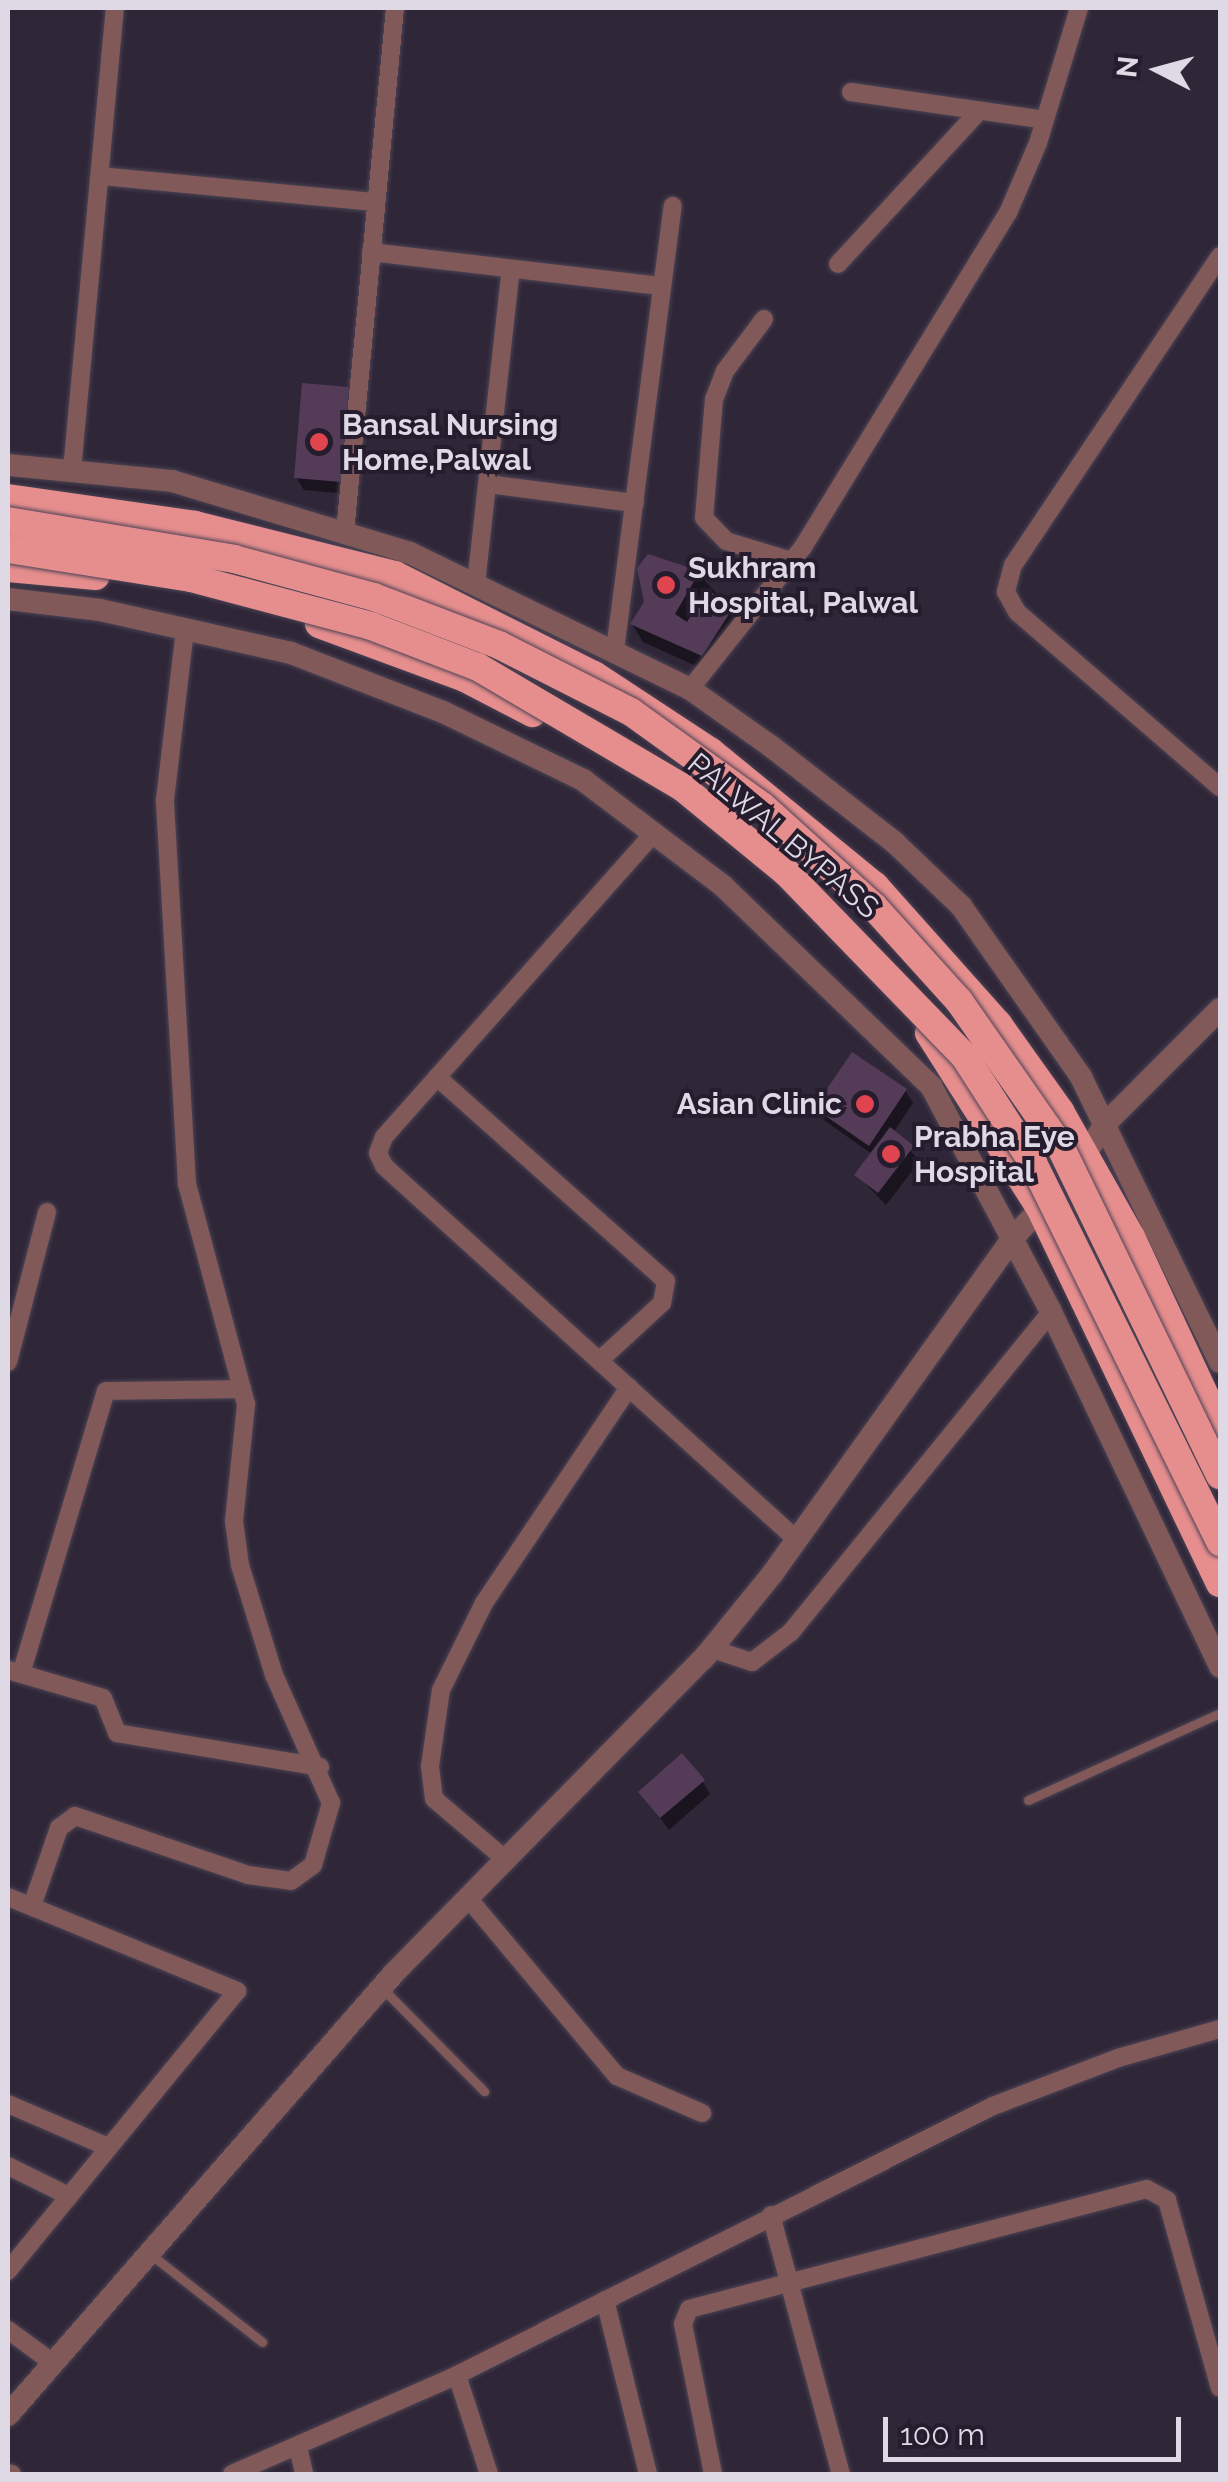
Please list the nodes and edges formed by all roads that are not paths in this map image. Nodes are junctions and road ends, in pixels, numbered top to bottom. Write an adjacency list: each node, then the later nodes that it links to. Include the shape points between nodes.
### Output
1 (114, 8): 7 (street)
2 (394, 8): 8 (street)
3 (1079, 8): 6 (street)
4 (851, 92): 5 (street)
5 (980, 110): 6 (street); 12 (street)
6 (1045, 120): 24 (street, via 1008,213)
7 (100, 176): 8 (street); 17 (street)
8 (376, 202): 10 (street)
9 (673, 206): 14 (street)
10 (371, 252): 13 (street); 22 (street)
11 (1220, 256): 31 (street, via 1014,564 1006,592 1017,612)
12 (838, 264)
13 (511, 269): 14 (street); 18 (street)
14 (662, 286): 20 (street)
15 (764, 319): 24 (street, via 714,399 704,518 726,540)
16 (8, 465): 17 (street)
17 (72, 470): 22 (street, via 172,482)
18 (488, 484): 20 (street); 26 (street)
19 (8, 498): 36 (highway, via 195,525 396,575 470,607 649,706 875,886 998,1024)
20 (635, 503): 29 (street)
21 (8, 522): 47 (highway, PALWAL BYPASS, bridge, via 234,559 410,611 499,645 631,712 762,806 874,907 959,1001 1060,1146)
22 (345, 532): 26 (street)
23 (8, 549): 49 (highway, PALWAL BYPASS, bridge, via 191,578 370,626 478,667 682,788 787,872 965,1058 1024,1148)
24 (792, 561): 30 (street)
25 (8, 568): 37 (highway, via 196,592 389,647 524,708 673,796 853,950 934,1038)
26 (476, 584): 29 (street)
27 (8, 599): 28 (street)
28 (185, 630): 32 (street, via 291,653 442,712 583,780); 45 (street, via 164,800 182,1126 197,1237)
29 (615, 650): 30 (street)
30 (690, 689): 35 (street, via 894,842 961,906)
31 (1220, 787)
32 (653, 834): 34 (street); 39 (street, via 723,886 931,1086)
33 (1220, 1008): 35 (street)
34 (438, 1077): 41 (street, via 384,1137 380,1159); 41 (street, via 666,1281 662,1303)
35 (1106, 1123): 36 (street); 43 (street)
36 (1084, 1155): 37 (street); 46 (highway)
37 (1040, 1208): 39 (street); 50 (highway)
38 (47, 1212): 42 (street)
39 (1012, 1239): 40 (street); 48 (street)
40 (1051, 1312): 51 (street, via 791,1632 752,1662); 52 (street)
41 (600, 1360): 44 (street)
42 (8, 1362)
43 (1220, 1362)
44 (629, 1388): 48 (street); 57 (street, via 484,1602 442,1690 430,1766 434,1799)
45 (242, 1389): 53 (street, via 106,1390); 55 (street, via 246,1440 234,1520 240,1565 274,1675)
46 (1220, 1428)
47 (1220, 1475)
48 (797, 1540): 51 (street)
49 (1220, 1542)
50 (1220, 1583)
51 (712, 1649): 57 (street)
52 (1220, 1667)
53 (14, 1672): 55 (street, via 103,1698 117,1733)
54 (1220, 1713): 56 (lane)
55 (320, 1767): 60 (street, via 331,1802 305,1875 248,1876 75,1816 59,1828)
56 (1028, 1800)
57 (506, 1860): 59 (street)
58 (8, 1897): 60 (street)
59 (468, 1898): 61 (street); 65 (street, via 618,2076)
60 (32, 1906): 66 (street, via 237,1991)
61 (381, 1988): 63 (lane); 70 (street)
62 (1220, 2028): 69 (street, via 993,2106)
63 (484, 2091)
64 (8, 2104): 66 (street)
65 (702, 2112)
66 (108, 2147): 68 (street)
67 (8, 2166): 68 (street)
68 (69, 2196): 71 (street)
69 (771, 2215): 72 (street); 73 (street)
70 (147, 2252): 75 (lane); 76 (street)
71 (8, 2271)
72 (790, 2282): 78 (street, via 1156,2189 1167,2200); 85 (street, via 684,2312); 86 (street)
73 (605, 2300): 77 (street); 84 (street)
74 (8, 2330): 76 (street)
75 (262, 2342)
76 (49, 2360): 79 (street)
77 (457, 2375): 80 (street); 83 (street)
78 (1220, 2388)
79 (8, 2415)
80 (298, 2446): 81 (street); 82 (street)
81 (232, 2474)
82 (304, 2474)
83 (489, 2474)
84 (648, 2474)
85 (713, 2474)
86 (841, 2474)

